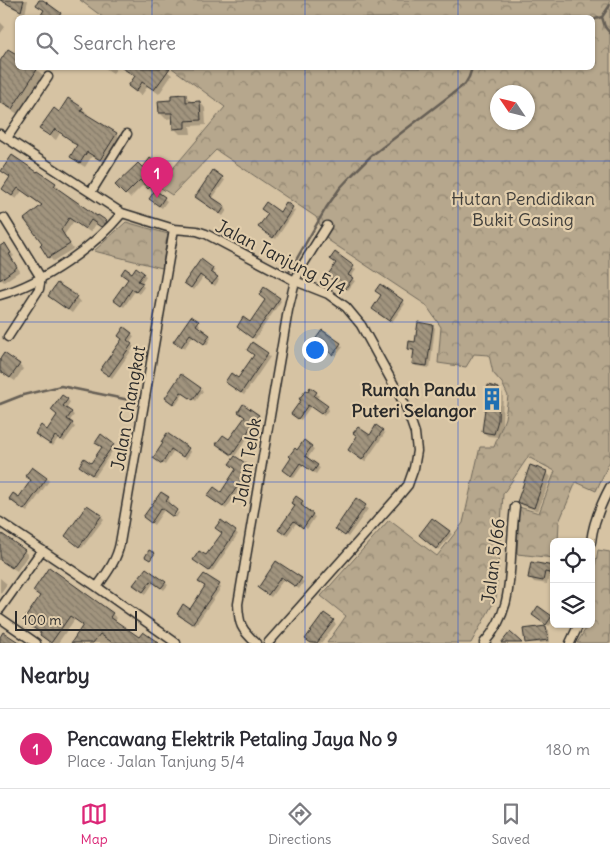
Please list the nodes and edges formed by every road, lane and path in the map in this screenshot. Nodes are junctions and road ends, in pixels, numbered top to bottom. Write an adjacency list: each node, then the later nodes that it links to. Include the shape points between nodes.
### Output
1 (48, 77): 3 (street)
2 (127, 134): 4 (street)
3 (4, 136): 4 (street, Jalan Tanjung 5/4)
4 (91, 192): 5 (street, Jalan Tanjung 5/4)
5 (122, 214): 8 (street, Jalan Tanjung 5/4); 9 (street, via 74,258)
6 (4, 218): 9 (street)
7 (327, 226): 10 (street, Jalan Telok)
8 (174, 229): 10 (street, Jalan Tanjung 5/4, via 206,234); 18 (street, Jalan Changkat, via 120,543 114,562)
9 (41, 278): 11 (street); 12 (street, via 39,289)
10 (295, 281): 24 (street, Jalan Telok, via 238,604 241,625); 25 (street, Jalan Tanjung 5/4, via 328,294 346,307 362,325 406,407 417,450 408,484 398,498)
11 (0, 295)
12 (8, 337)
13 (610, 487): 16 (street, via 596,517)
14 (515, 507): 26 (street, Jalan 5/66, via 509,591 499,623)
15 (0, 522): 17 (street)
16 (592, 538)
17 (42, 550): 18 (street); 19 (street)
18 (97, 587): 23 (street)
19 (0, 609)
20 (0, 618): 22 (street)
21 (578, 628): 27 (street)
22 (36, 643)
23 (176, 643)
24 (256, 643)
25 (268, 643)
26 (484, 643)
27 (570, 643)

